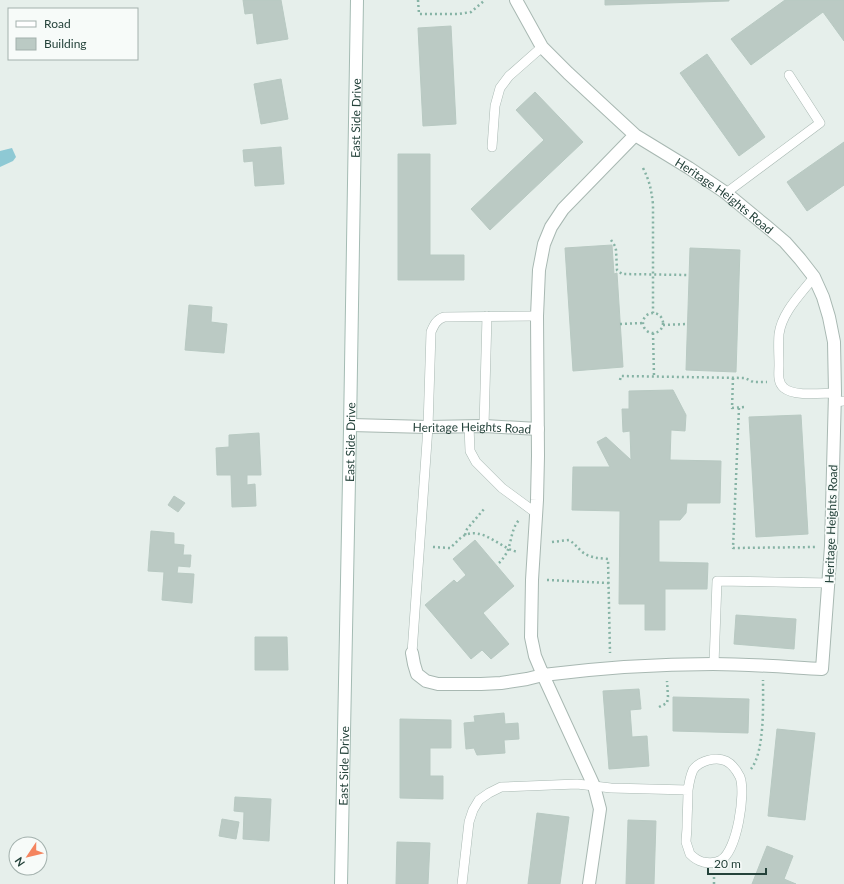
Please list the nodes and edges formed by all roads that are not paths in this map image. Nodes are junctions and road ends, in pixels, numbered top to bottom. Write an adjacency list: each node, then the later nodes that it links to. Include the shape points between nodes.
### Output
1 (357, 0): 12 (street, East Side Drive)
2 (516, 0): 3 (street)
3 (542, 47): 5 (street); 6 (lane, via 509,76 500,88)
4 (789, 75): 7 (lane, via 820,123)
5 (635, 135): 7 (street, Heritage Heights Road); 10 (street, Heritage Heights Road, via 563,209 551,227 544,244 539,270)
6 (492, 147)
7 (726, 193): 8 (street, Heritage Heights Road, via 785,242)
8 (814, 277): 11 (street, Heritage Heights Road, via 823,297 833,336); 11 (lane, via 783,321 779,335 779,382 792,392)
9 (487, 316): 10 (lane); 14 (lane); 15 (lane, via 444,317 434,325 431,332)
10 (537, 316): 16 (street, Heritage Heights Road)
11 (838, 399): 18 (street, Heritage Heights Road)
12 (351, 426): 15 (street, Heritage Heights Road); 24 (street, East Side Drive)
13 (469, 426): 14 (street, Heritage Heights Road); 15 (street, Heritage Heights Road); 17 (lane, via 470,452 476,462 502,488)
14 (484, 426): 16 (street, Heritage Heights Road)
15 (428, 427): 19 (lane)
16 (538, 429): 17 (street)
17 (536, 513): 21 (street, via 531,637)
18 (829, 583): 20 (street, Heritage Heights Road, via 822,669); 20 (lane, via 717,581)
19 (412, 653): 21 (street, via 417,674 426,681 438,684 501,683)
20 (714, 664): 21 (street, via 610,668)
21 (543, 675): 22 (street)
22 (594, 786): 23 (lane); 25 (lane, via 577,784 501,787 479,800 469,822); 26 (street, via 600,808)
23 (688, 790): 23 (lane, via 686,843 690,853 707,863 720,860 726,856 732,845 738,825 742,795 740,778 726,761 706,760 694,769)
24 (341, 884)
25 (462, 884)
26 (589, 884)

